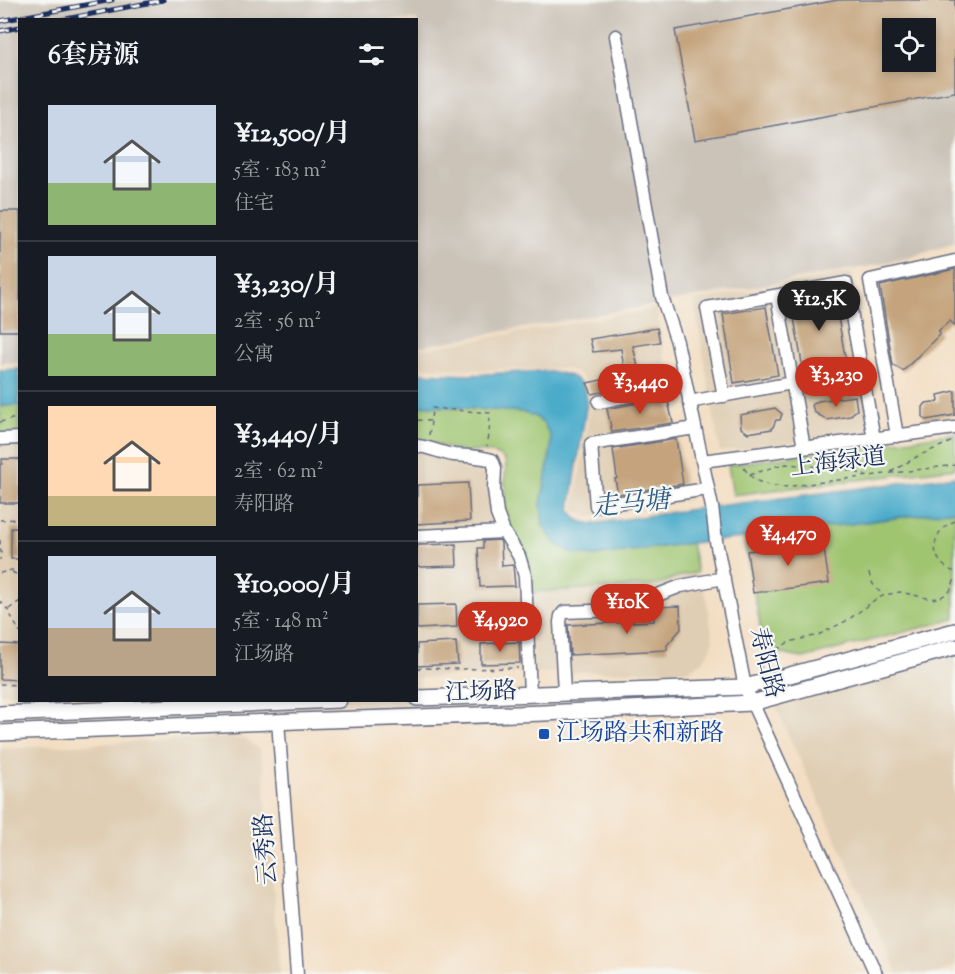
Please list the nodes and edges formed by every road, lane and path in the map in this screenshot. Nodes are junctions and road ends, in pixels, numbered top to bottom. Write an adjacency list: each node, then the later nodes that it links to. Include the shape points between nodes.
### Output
1 (616, 36): 7 (street, 寿阳路, via 662,297)
2 (955, 261): 8 (street, via 870,280)
3 (777, 296): 5 (street, via 846,283); 6 (street); 9 (street, via 707,308)
4 (875, 352): 8 (street, via 883,393)
5 (862, 370): 6 (street); 20 (street)
6 (792, 383): 9 (street); 24 (street)
7 (686, 384): 10 (street); 11 (street, 寿阳路)
8 (890, 392): 18 (street)
9 (724, 396): 11 (street)
10 (599, 402)
11 (689, 402): 16 (street, 寿阳路)
12 (18, 418): 15 (path)
13 (418, 420): 14 (path)
14 (431, 421): 23 (path); 26 (path, via 432,408 490,412)
15 (0, 422)
16 (695, 428): 27 (street, 寿阳路); 33 (street, via 591,444 596,506)
17 (955, 428): 18 (street)
18 (897, 436): 20 (street)
19 (18, 438): 21 (street)
20 (874, 439): 24 (street)
21 (0, 440)
22 (955, 440): 30 (path)
23 (422, 446): 26 (street)
24 (807, 448): 25 (street); 29 (path)
25 (737, 457): 27 (street); 31 (path)
26 (483, 458): 37 (street, via 492,460 495,468 497,514)
27 (702, 462): 33 (street, 寿阳路)
28 (955, 465): 30 (path, 上海绿道)
29 (843, 469): 31 (path, via 786,464); 32 (path)
30 (891, 473): 32 (path, 上海绿道)
31 (750, 475): 32 (path, 上海绿道, via 764,485 784,487)
32 (868, 476)
33 (708, 489): 47 (street, 寿阳路)
34 (18, 519): 35 (path)
35 (0, 520)
36 (955, 521): 43 (path, via 941,530 935,547 941,564)
37 (504, 532): 38 (street); 56 (street, via 519,556 525,576)
38 (418, 536)
39 (0, 540): 40 (path)
40 (0, 560)
41 (18, 569): 42 (path)
42 (10, 571): 44 (path); 46 (path)
43 (955, 572)
44 (0, 573)
45 (869, 573): 49 (path, via 877,590)
46 (18, 575)
47 (724, 578): 61 (street, 寿阳路); 62 (street, via 681,586 619,610 564,612 560,622)
48 (955, 579): 49 (path, via 950,591 941,597 932,599 900,592)
49 (885, 595): 57 (path, via 818,635 782,646)
50 (0, 601): 52 (path)
51 (18, 602): 52 (path)
52 (8, 610): 53 (path)
53 (18, 629)
54 (955, 631): 61 (main road, 江场路)
55 (955, 647): 66 (main road, 江场路)
56 (529, 668): 58 (path); 63 (street)
57 (760, 668)
58 (418, 669)
59 (0, 684): 60 (path)
60 (18, 685)
61 (745, 687): 62 (main road, 江场路); 66 (street, 寿阳路)
62 (564, 693): 63 (main road, 江场路)
63 (530, 694): 64 (main road, 江场路)
64 (418, 698)
65 (280, 702): 67 (main road); 69 (street)
66 (752, 703): 69 (main road, 江场路); 72 (street, 寿阳路)
67 (0, 714)
68 (278, 721): 69 (main road, 江场路); 70 (main road, 江场路); 71 (street, 云秀路)
69 (296, 721)
70 (0, 733)
71 (297, 974)
72 (876, 974)

